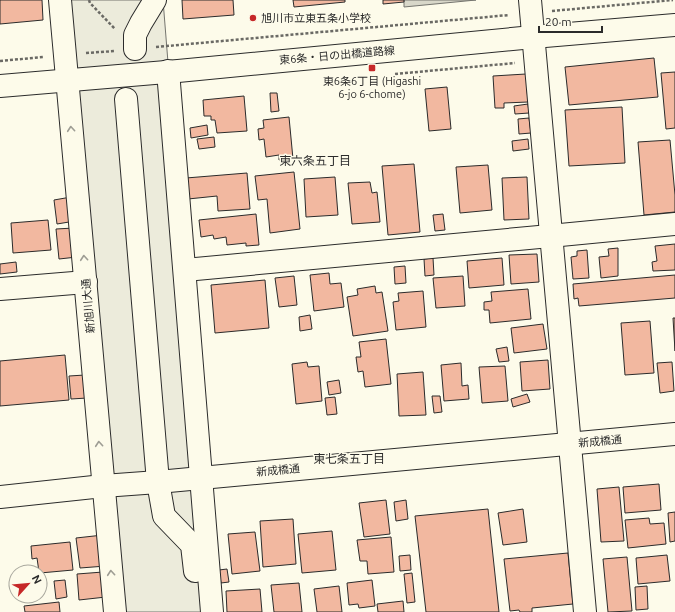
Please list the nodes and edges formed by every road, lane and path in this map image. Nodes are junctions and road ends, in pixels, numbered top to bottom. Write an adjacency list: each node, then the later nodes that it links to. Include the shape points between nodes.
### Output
1 (60, 0): 9 (street, 新旭川大通)
2 (89, 0): 8 (path)
3 (155, 0): 8 (street)
4 (673, 0): 5 (path)
5 (530, 6): 7 (street); 8 (path)
6 (675, 25): 7 (street, 東6条・日の出橋道路線)
7 (533, 36): 11 (street, 東6条・日の出橋道路線); 16 (street)
8 (129, 49): 9 (path)
9 (64, 55): 10 (path); 12 (street, 新旭川大通)
10 (0, 61)
11 (168, 71): 12 (street, 東6条・日の出橋道路線); 17 (street)
12 (67, 80): 13 (street, 東6条・日の出橋道路線); 18 (street, 新旭川大通, one-way to 12)
13 (0, 86)
14 (126, 99): 23 (street)
15 (675, 224): 16 (street)
16 (550, 236): 17 (street); 21 (street)
17 (185, 270): 22 (street)
18 (86, 282): 19 (street); 24 (street, 新旭川大通, one-way to 18)
19 (0, 289)
20 (675, 434): 21 (street, 新成橋通)
21 (570, 444): 22 (street, 新成橋通); 29 (street)
22 (200, 478): 23 (street, 新成橋通); 28 (street)
23 (158, 482): 24 (street, 新成橋通); 27 (street, via 164,516 192,545)
24 (103, 486): 25 (street, 新成橋通); 26 (street, 新旭川大通, one-way to 24)
25 (0, 497)
26 (115, 612)
27 (198, 612)
28 (212, 612)
29 (585, 612)

